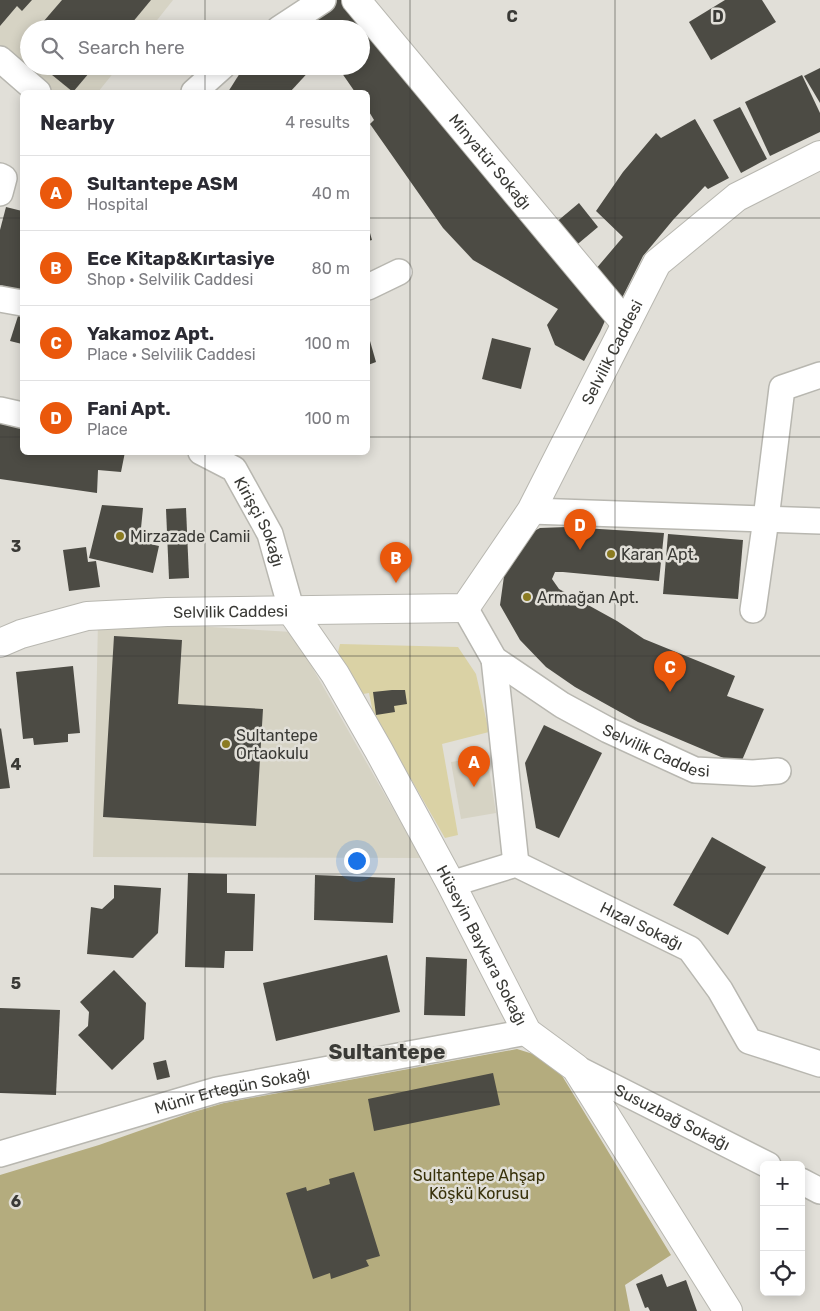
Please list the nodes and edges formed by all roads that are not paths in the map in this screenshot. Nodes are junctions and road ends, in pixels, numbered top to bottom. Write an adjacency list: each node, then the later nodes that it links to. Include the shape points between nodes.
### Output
1 (323, 0): 3 (street)
2 (356, 0): 15 (street, Minyatür Sokağı)
3 (293, 20)
4 (0, 59): 6 (street)
5 (213, 75): 7 (street)
6 (36, 90)
7 (196, 90)
8 (820, 155): 15 (street, Selvilik Caddesi, via 737,197 657,263)
9 (0, 176): 10 (street, via 4,178)
10 (0, 193)
11 (399, 272): 12 (street)
12 (370, 286)
13 (0, 299): 14 (street)
14 (20, 304)
15 (626, 324): 20 (street, Selvilik Caddesi)
16 (820, 375): 21 (street, via 782,388)
17 (0, 410): 18 (street)
18 (20, 415)
19 (207, 455): 25 (street, Kirişçi Sokağı, via 234,469 270,534)
20 (531, 511): 21 (street); 23 (street, Selvilik Caddesi)
21 (766, 519): 22 (street); 24 (street)
22 (820, 521)
23 (465, 608): 25 (street, Selvilik Caddesi); 27 (street, Selvilik Caddesi)
24 (753, 610)
25 (292, 612): 26 (street, Selvilik Caddesi, via 87,616); 30 (street, Hüseyin Baykara Sokağı, via 335,674)
26 (0, 643)
27 (494, 660): 28 (street, Selvilik Caddesi, via 562,705 695,770); 29 (street)
28 (778, 771)
29 (516, 864): 30 (street); 32 (street, Hızal Sokağı, via 690,949 720,990 749,1041)
30 (451, 884): 31 (street, Hüseyin Baykara Sokağı)
31 (527, 1032): 33 (street, Hüseyin Baykara Sokağı); 34 (street, Münir Ertegün Sokağı, via 217,1090)
32 (820, 1064)
33 (576, 1068): 35 (street, Susuzbağ Sokağı); 38 (street, Hüseyin Baykara Sokağı)
34 (0, 1154)
35 (760, 1161)
36 (805, 1183): 37 (street)
37 (820, 1191)
38 (728, 1311)

